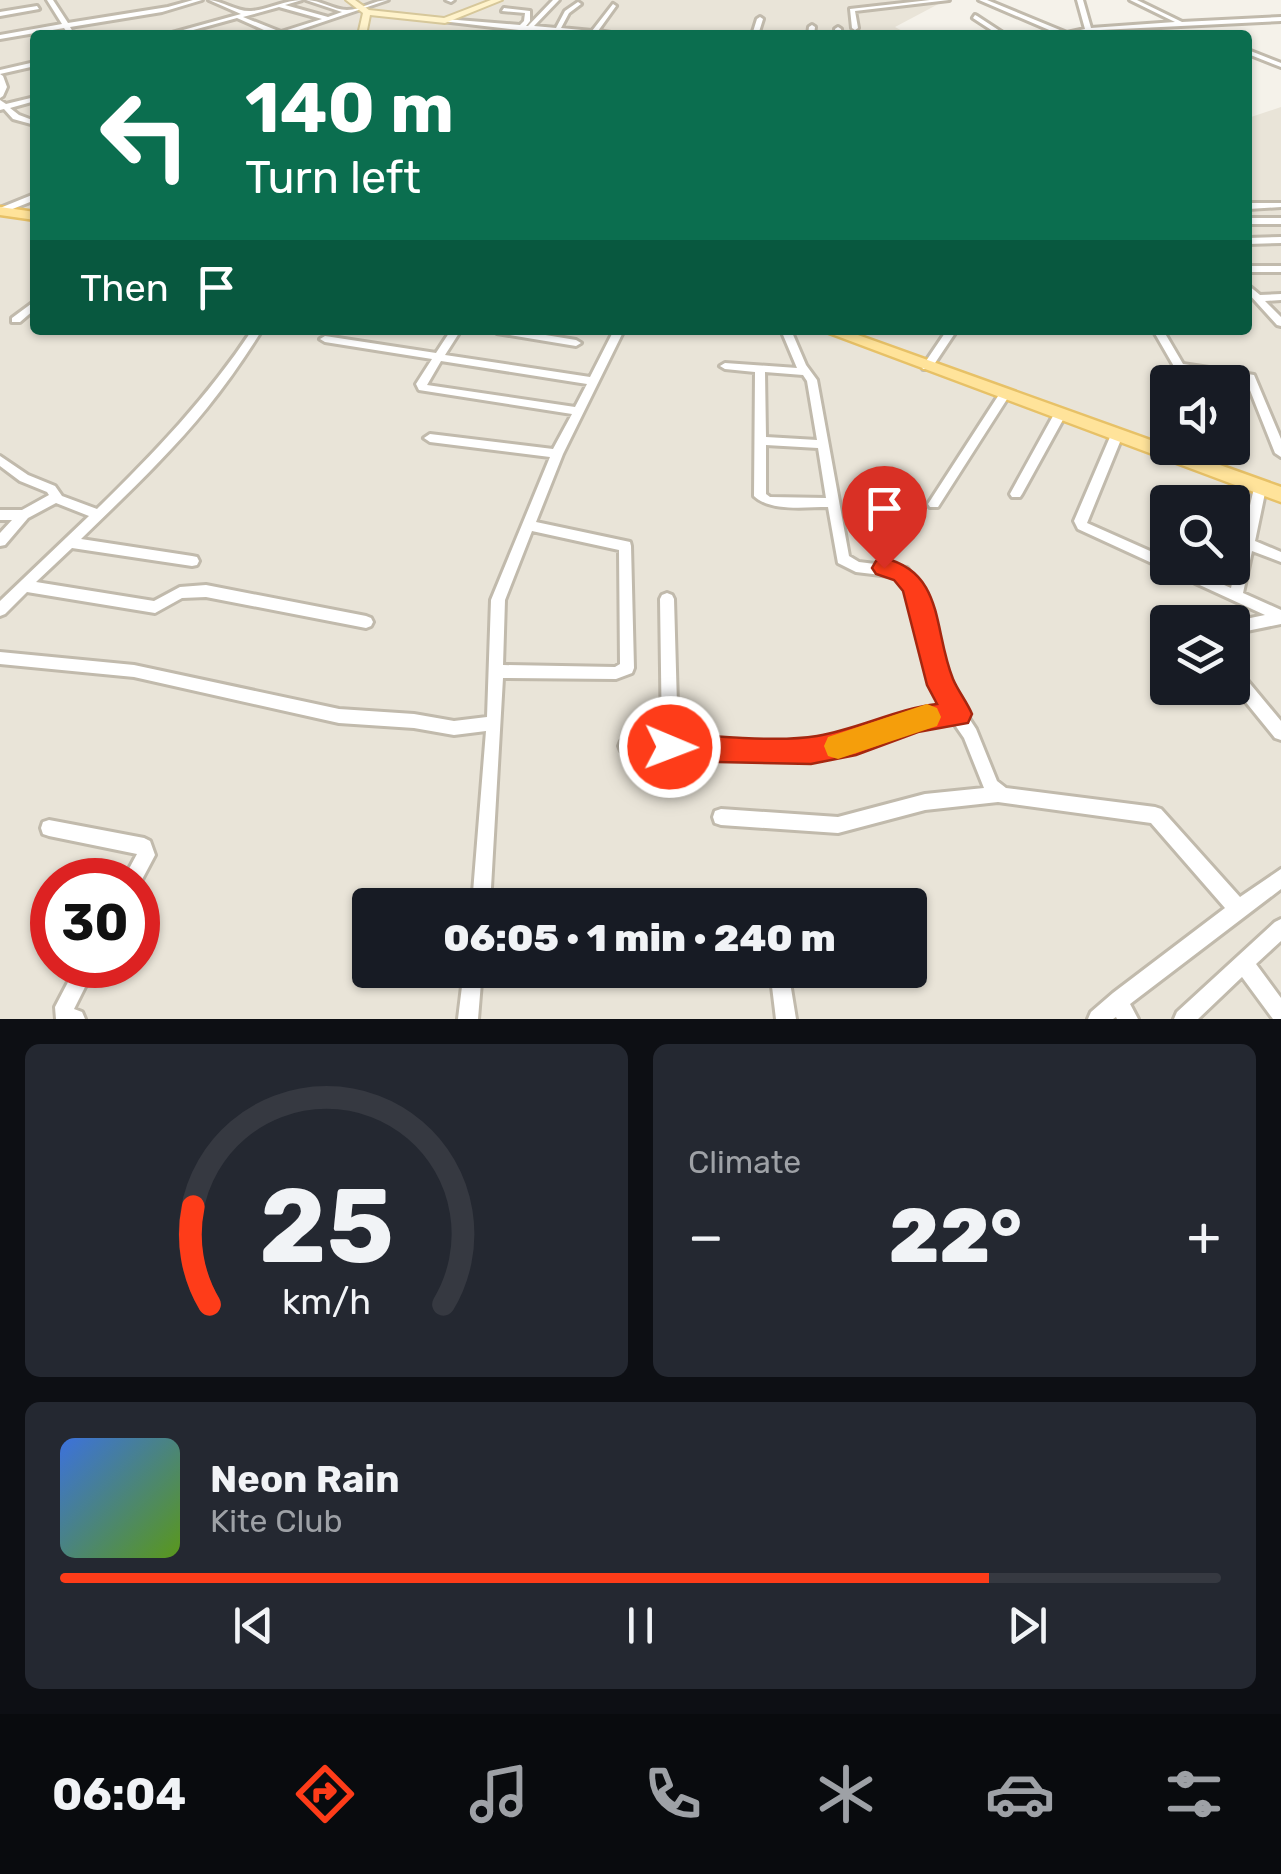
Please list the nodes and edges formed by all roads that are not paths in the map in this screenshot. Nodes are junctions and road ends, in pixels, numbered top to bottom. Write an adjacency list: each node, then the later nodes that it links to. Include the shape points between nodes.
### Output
1 (50, 0): 37 (street)
2 (199, 0): 15 (street)
3 (212, 0): 25 (street)
4 (298, 0): 18 (street)
5 (309, 0): 23 (street)
6 (350, 0): 21 (street)
7 (385, 0): 21 (street)
8 (498, 0): 31 (street)
9 (556, 0): 35 (street)
10 (946, 0): 36 (street, via 852,10)
11 (982, 0): 17 (street)
12 (1010, 0): 17 (street)
13 (1080, 0): 50 (street)
14 (1133, 0): 33 (street)
15 (177, 3): 38 (street)
16 (578, 4): 45 (street)
17 (992, 4): 49 (street)
18 (278, 6): 25 (street); 28 (street)
19 (613, 6): 46 (street)
20 (37, 8): 24 (street)
21 (365, 10): 23 (street); 31 (street); 42 (street)
22 (504, 10): 35 (street, via 528,12)
23 (350, 12): 28 (street)
24 (0, 14)
25 (247, 14): 26 (street)
26 (238, 16): 39 (street); 40 (street)
27 (975, 17): 48 (street)
28 (330, 19): 41 (street)
29 (1281, 19): 33 (street)
30 (760, 20): 47 (street)
31 (445, 21): 34 (street)
32 (1171, 24): 33 (street); 51 (street); 52 (street)
33 (1181, 24)
34 (498, 27): 35 (street); 43 (street)
35 (524, 28): 44 (street)
36 (855, 28)
37 (67, 30)
38 (72, 30)
39 (186, 30)
40 (268, 30)
41 (295, 30)
42 (363, 30)
43 (495, 30)
44 (531, 30)
45 (562, 30)
46 (596, 30)
47 (757, 30)
48 (995, 30)
49 (1055, 30)
50 (1082, 30)
51 (1104, 30)
52 (1183, 30)
53 (30, 34): 54 (street)
54 (0, 37)
55 (30, 39): 56 (street)
56 (0, 45)
57 (1252, 54): 59 (street)
58 (30, 65): 60 (street)
59 (1281, 65)
60 (0, 74): 62 (street)
61 (30, 100): 62 (street)
62 (1, 103): 63 (street)
63 (16, 117): 64 (street); 65 (street)
64 (30, 122)
65 (0, 124)
66 (30, 198): 69 (street)
67 (1281, 205): 68 (street)
68 (1252, 206)
69 (0, 211): 70 (main road)
70 (30, 215)
71 (1281, 221): 72 (street)
72 (1252, 224)
73 (1252, 229): 74 (street)
74 (1262, 240): 75 (street); 76 (street)
75 (1281, 240)
76 (1252, 241)
77 (1275, 269): 78 (street)
78 (1281, 282)
79 (1252, 292): 81 (street)
80 (1281, 297): 81 (street)
81 (1257, 298): 84 (street)
82 (30, 308): 83 (street)
83 (16, 320)
84 (1281, 324)
85 (253, 335): 121 (street, via 211,395)
86 (453, 335): 95 (street)
87 (528, 335): 94 (street)
88 (616, 335): 102 (street)
89 (788, 335): 100 (street)
90 (844, 335): 98 (main road)
91 (949, 335): 98 (street)
92 (1161, 335): 96 (street)
93 (324, 339): 95 (street)
94 (576, 343)
95 (439, 356): 102 (street); 104 (street, via 421,384 425,389)
96 (1181, 365)
97 (725, 366): 99 (street)
98 (927, 367): 103 (main road)
99 (760, 369): 100 (street); 108 (street)
100 (806, 372): 109 (street)
101 (1250, 377): 110 (street)
102 (592, 382): 104 (street)
103 (1004, 396): 105 (main road); 120 (street)
104 (578, 411): 111 (street)
105 (1060, 416): 106 (main road); 116 (street)
106 (1116, 437): 114 (main road); 129 (street, via 1080,521)
107 (430, 438): 111 (street)
108 (760, 441): 109 (street); 119 (street, via 762,498)
109 (824, 444): 119 (street)
110 (1281, 453)
111 (557, 454): 124 (street)
112 (0, 460): 118 (street)
113 (1212, 465): 114 (street)
114 (1214, 471): 115 (main road)
115 (1260, 488): 117 (main road); 125 (street)
116 (1016, 494)
117 (1281, 495)
118 (56, 497): 121 (street); 123 (street)
119 (832, 503): 144 (street, via 844,559 856,567 902,572 914,587 941,685)
120 (934, 504)
121 (98, 514): 127 (street)
122 (0, 515): 123 (street)
123 (24, 516): 126 (street)
124 (527, 525): 142 (street, via 498,600); 142 (street, via 624,546 627,668 616,674)
125 (1250, 535)
126 (0, 541)
127 (68, 542): 131 (street); 134 (street)
128 (1250, 545): 130 (street)
129 (1150, 557)
130 (1281, 557)
131 (192, 560)
132 (1215, 585): 135 (street)
133 (1238, 585): 135 (street)
134 (24, 586): 137 (street); 139 (street, via 156,608 180,593 206,591)
135 (1236, 594): 138 (street)
136 (667, 599): 148 (street)
137 (0, 610)
138 (1281, 617): 140 (street)
139 (366, 622)
140 (1250, 624)
141 (0, 658): 145 (street, via 134,671 339,716 454,728)
142 (496, 671): 145 (street)
143 (1250, 695): 146 (street)
144 (958, 714): 148 (street, via 811,750); 149 (street)
145 (494, 722): 154 (street)
146 (1281, 733)
147 (627, 746): 148 (street)
148 (670, 747)
149 (998, 794): 150 (street, via 926,802 838,825); 155 (street, via 1155,815)
150 (721, 817)
151 (49, 828): 152 (street, via 144,847)
152 (144, 858)
153 (1281, 878): 155 (street)
154 (481, 888)
155 (1239, 910): 161 (street, via 1153,970)
156 (1281, 928): 157 (street)
157 (1243, 962): 162 (street); 167 (street)
158 (74, 988): 163 (street, via 64,1007 64,1015)
159 (472, 988): 164 (street)
160 (782, 988): 165 (street)
161 (1123, 1010): 166 (street)
162 (1281, 1014)
163 (74, 1019)
164 (468, 1019)
165 (786, 1019)
166 (1098, 1019)
167 (1184, 1019)

